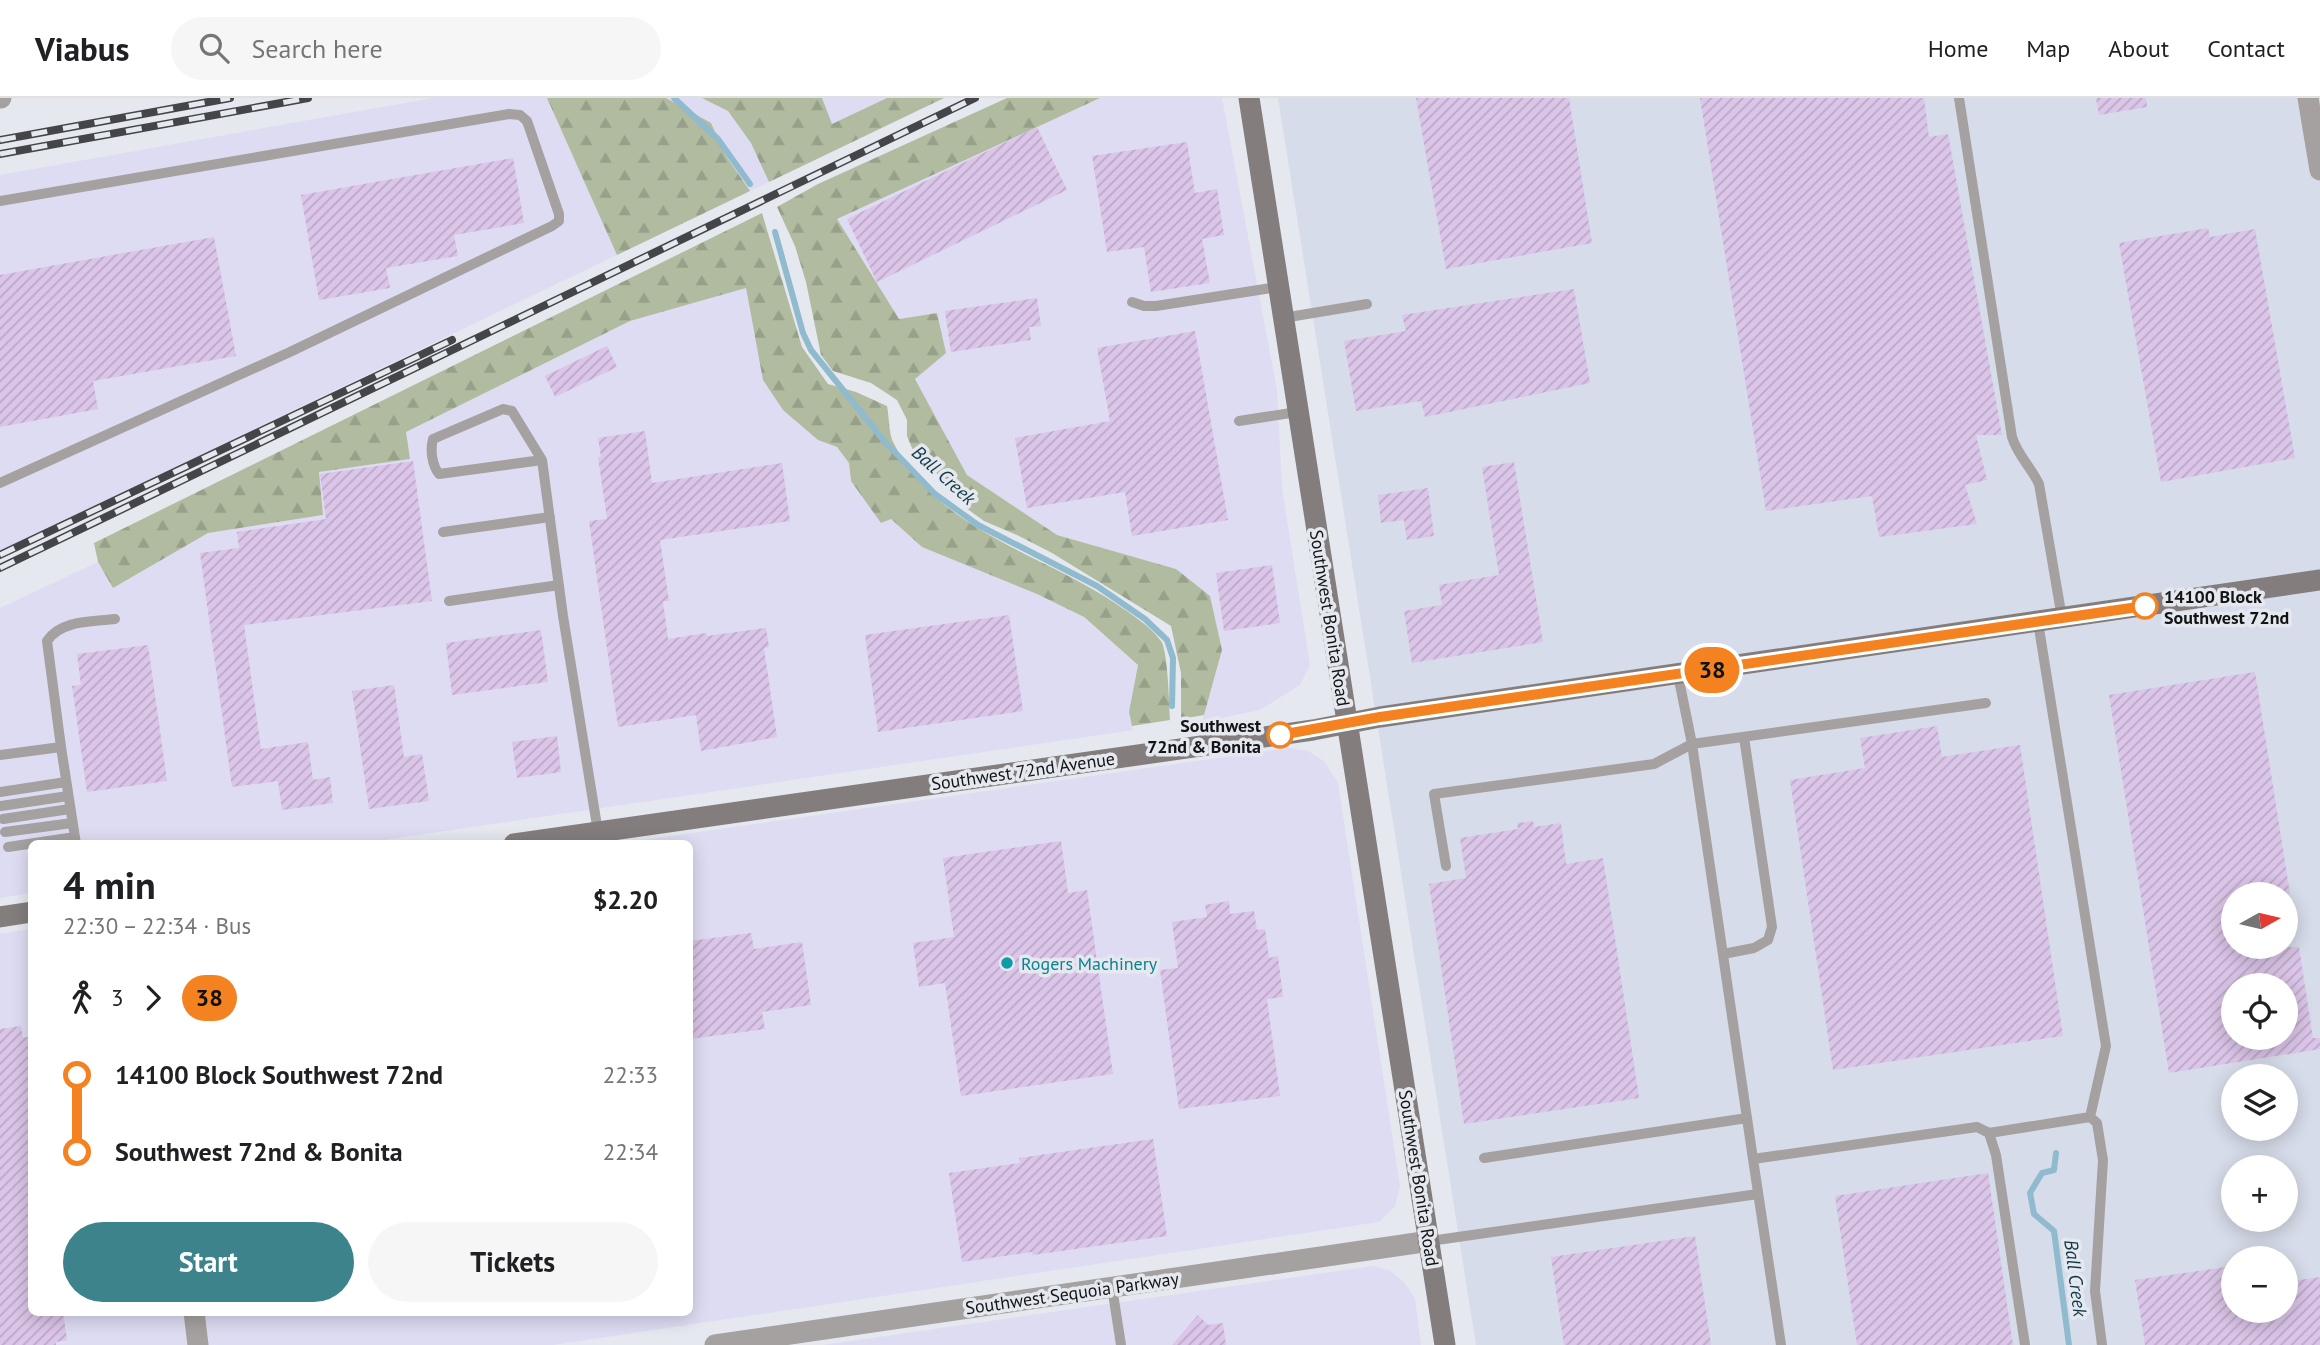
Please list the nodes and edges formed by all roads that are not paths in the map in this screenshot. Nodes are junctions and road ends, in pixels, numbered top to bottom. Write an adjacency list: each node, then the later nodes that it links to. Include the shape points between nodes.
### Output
1 (1249, 98): 6 (main road, Southwest Bonita Road)
2 (1959, 98): 19 (lane, via 2012,438 2039,484)
3 (2308, 98): 4 (street)
4 (2320, 170)
5 (0, 201): 13 (lane, via 509,114 527,121 559,221 290,352)
6 (1278, 287): 7 (lane, via 1156,306); 9 (main road, Southwest Bonita Road)
7 (1132, 302)
8 (1367, 304): 9 (lane)
9 (1283, 318): 10 (main road, Southwest Bonita Road)
10 (1297, 412): 11 (lane); 24 (main road, Southwest Bonita Road)
11 (1239, 421)
12 (542, 460): 12 (lane, via 512,411 503,409 433,439 431,447 439,474); 14 (lane)
13 (0, 484)
14 (550, 517): 15 (lane); 17 (lane)
15 (443, 532)
16 (2320, 580): 19 (main road, Southwest 72nd Avenue)
17 (559, 585): 18 (lane); 37 (lane)
18 (449, 601)
19 (2062, 618): 21 (main road, Southwest 72nd Avenue)
20 (115, 619): 27 (lane, via 58,628 47,641)
21 (2038, 622): 22 (main road, Southwest 72nd Avenue); 46 (lane, via 2106,1046)
22 (1678, 675): 24 (main road, Southwest 72nd Avenue); 26 (lane)
23 (1986, 703): 25 (lane)
24 (1346, 724): 37 (main road, Southwest 72nd Avenue); 52 (main road, Southwest Bonita Road)
25 (1744, 737): 26 (lane); 45 (lane, via 1772,927 1768,940 1754,948)
26 (1692, 744): 42 (lane, via 1654,764 1434,794); 45 (lane)
27 (61, 747): 28 (lane); 29 (lane)
28 (0, 755)
29 (66, 782): 30 (lane); 31 (lane)
30 (0, 792)
31 (68, 796): 32 (lane); 33 (lane)
32 (1, 806)
33 (71, 809): 34 (lane); 35 (lane)
34 (3, 819)
35 (72, 823): 36 (lane); 38 (lane)
36 (5, 832)
37 (601, 835): 39 (main road, Southwest 72nd Avenue)
38 (75, 840)
39 (553, 840)
40 (28, 845): 41 (lane)
41 (8, 847)
42 (1446, 866)
43 (28, 913): 44 (main road)
44 (0, 917)
45 (1723, 954): 47 (lane)
46 (2090, 1117): 48 (lane); 61 (lane, via 2097,1123 2103,1160 2095,1291)
47 (1747, 1118): 49 (lane); 50 (lane)
48 (1989, 1133): 50 (lane, via 1977,1127); 60 (lane)
49 (1484, 1158)
50 (1753, 1159): 51 (lane)
51 (1758, 1194): 52 (lane); 59 (lane)
52 (1430, 1241): 53 (street, Southwest Sequoia Parkway); 58 (main road, Southwest Bonita Road)
53 (1112, 1287): 56 (street, Southwest Sequoia Parkway); 57 (lane)
54 (194, 1316): 55 (street)
55 (198, 1345)
56 (715, 1345)
57 (1121, 1345)
58 (1445, 1345)
59 (1781, 1345)
60 (2025, 1345)
61 (2102, 1345)

